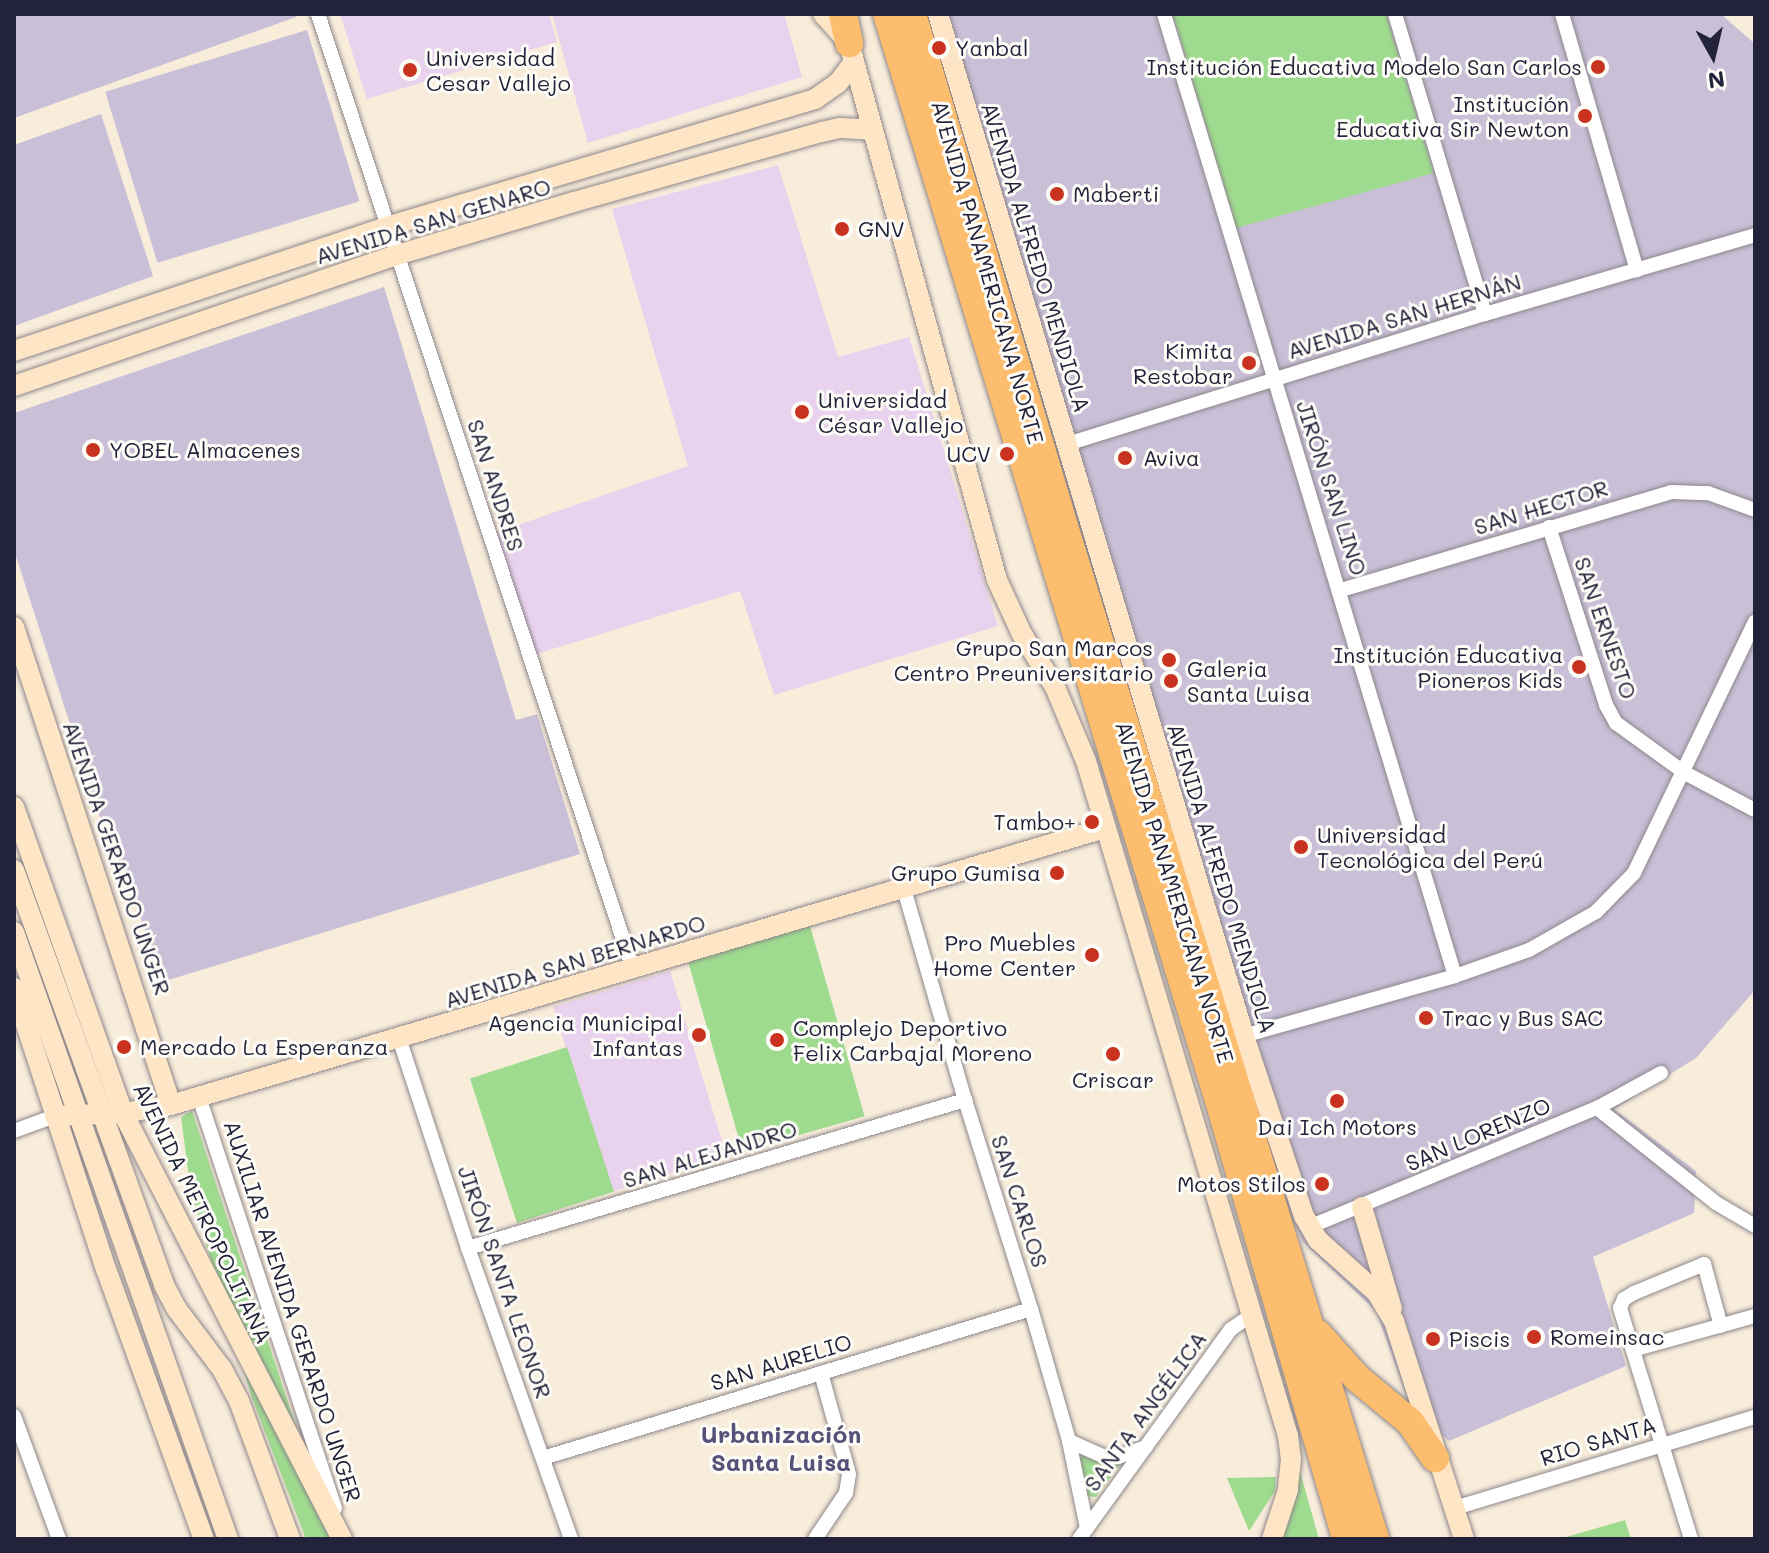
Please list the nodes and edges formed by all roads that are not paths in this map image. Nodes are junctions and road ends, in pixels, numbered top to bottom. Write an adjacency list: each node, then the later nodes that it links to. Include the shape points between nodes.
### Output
1 (318, 14): 14 (street, SAN ANDRES)
2 (823, 14): 10 (main road)
3 (843, 14): 10 (highway)
4 (887, 14): 80 (highway, AVENIDA PANAMERICANA NORTE, via 1220,1104)
5 (912, 14): 40 (highway, AVENIDA PANAMERICANA NORTE)
6 (938, 14): 22 (main road, AVENIDA ALFREDO MENDIOLA)
7 (1164, 14): 20 (street, JIRÓN SAN LINO)
8 (1395, 14): 18 (street)
9 (1562, 14): 17 (street)
10 (851, 52): 11 (main road); 12 (main road, AVENIDA SAN GENARO, via 838,83 815,99)
11 (873, 130): 13 (main road, AVENIDA SAN GENARO, via 822,132); 31 (main road, via 997,580 1055,687 1086,761)
12 (600, 163): 13 (main road); 14 (main road, AVENIDA SAN GENARO)
13 (608, 192): 16 (main road, AVENIDA SAN GENARO)
14 (386, 227): 16 (street, SAN ANDRES); 19 (main road, AVENIDA SAN GENARO)
15 (1755, 235): 17 (street, AVENIDA SAN HERNÁN)
16 (397, 255): 21 (main road, AVENIDA SAN GENARO); 35 (street, SAN ANDRES)
17 (1637, 270): 18 (street, AVENIDA SAN HERNÁN)
18 (1485, 314): 20 (street, AVENIDA SAN HERNÁN)
19 (14, 351)
20 (1274, 379): 22 (street, AVENIDA SAN HERNÁN); 25 (street, JIRÓN SAN LINO)
21 (14, 386)
22 (1067, 444): 40 (main road, AVENIDA ALFREDO MENDIOLA)
23 (1755, 510): 24 (street, SAN HECTOR, via 1708,493 1671,492)
24 (1549, 527): 25 (street, SAN HECTOR); 28 (street, SAN ERNESTO, via 1611,714 1632,737)
25 (1341, 590): 36 (street, JIRÓN SAN LINO)
26 (1755, 622): 28 (street)
27 (14, 627): 44 (main road, AVENIDA GERARDO UNGER)
28 (1685, 773): 30 (street, SAN ERNESTO); 36 (street, via 1634,873 1596,912 1553,940)
29 (14, 807): 47 (main road, AVENIDA METROPOLITANA)
30 (1755, 810)
31 (1105, 828): 33 (main road, AVENIDA SAN BERNARDO); 56 (main road)
32 (14, 870): 48 (main road)
33 (904, 889): 35 (main road, AVENIDA SAN BERNARDO); 43 (street, SAN CARLOS)
34 (14, 932): 46 (main road)
35 (633, 969): 39 (main road, AVENIDA SAN BERNARDO)
36 (1455, 976): 40 (street)
37 (14, 988): 38 (main road)
38 (18, 1016): 49 (main road)
39 (399, 1038): 42 (main road, AVENIDA SAN BERNARDO); 54 (street, JIRÓN SANTA LEONOR)
40 (1232, 1039): 53 (main road, AVENIDA ALFREDO MENDIOLA); 60 (highway, AVENIDA PANAMERICANA NORTE)
41 (1661, 1073): 45 (street, SAN LORENZO)
42 (199, 1097): 44 (main road, AVENIDA SAN BERNARDO); 76 (street, AUXILIAR AVENIDA GERARDO UNGER)
43 (965, 1100): 54 (street, SAN ALEJANDRO); 55 (street, SAN CARLOS)
44 (171, 1105): 47 (main road, AVENIDA SAN BERNARDO)
45 (1597, 1108): 51 (street, SAN LORENZO); 52 (street, via 1716,1203)
46 (77, 1113): 48 (main road, AVENIDA SAN BERNARDO); 49 (main road, AVENIDA SAN BERNARDO); 74 (main road)
47 (123, 1113): 48 (main road, AVENIDA SAN BERNARDO); 76 (main road, AVENIDA METROPOLITANA)
48 (100, 1114): 75 (main road, via 164,1285 239,1401)
49 (55, 1116): 50 (street); 73 (main road)
50 (14, 1131)
51 (1362, 1207): 53 (street, SAN LORENZO); 58 (main road)
52 (1755, 1226)
53 (1309, 1227): 58 (main road, AVENIDA ALFREDO MENDIOLA, via 1377,1293)
54 (468, 1248): 68 (street, JIRÓN SANTA LEONOR)
55 (1031, 1309): 62 (street, SAN AURELIO); 65 (street, SAN CARLOS)
56 (1252, 1315): 67 (street, SANTA ANGÉLICA, via 1231,1329); 79 (main road, via 1291,1459 1288,1490)
57 (1755, 1316): 59 (street)
58 (1394, 1321): 69 (main road, AVENIDA ALFREDO MENDIOLA)
59 (1721, 1326): 61 (street); 61 (street, via 1704,1264 1624,1299 1620,1308)
60 (1311, 1327): 69 (highway, via 1357,1378 1410,1422); 81 (highway, AVENIDA PANAMERICANA NORTE)
61 (1633, 1350): 66 (street)
62 (821, 1373): 68 (street, SAN AURELIO); 78 (street, via 849,1474 842,1501)
63 (14, 1416): 72 (street)
64 (1755, 1417): 66 (street, RIO SANTA)
65 (1069, 1441): 67 (street, via 1105,1457); 71 (street, SAN CARLOS)
66 (1664, 1444): 70 (street, RIO SANTA); 83 (street)
67 (1146, 1447): 71 (street, SANTA ANGÉLICA)
68 (543, 1458): 77 (street, JIRÓN SANTA LEONOR)
69 (1435, 1458): 70 (main road, AVENIDA ALFREDO MENDIOLA)
70 (1455, 1508): 82 (main road, AVENIDA ALFREDO MENDIOLA)
71 (1083, 1533)
72 (59, 1539)
73 (204, 1539)
74 (228, 1539)
75 (290, 1539)
76 (343, 1539)
77 (571, 1539)
78 (815, 1539)
79 (1272, 1539)
80 (1346, 1539)
81 (1375, 1539)
82 (1464, 1539)
83 (1691, 1539)

